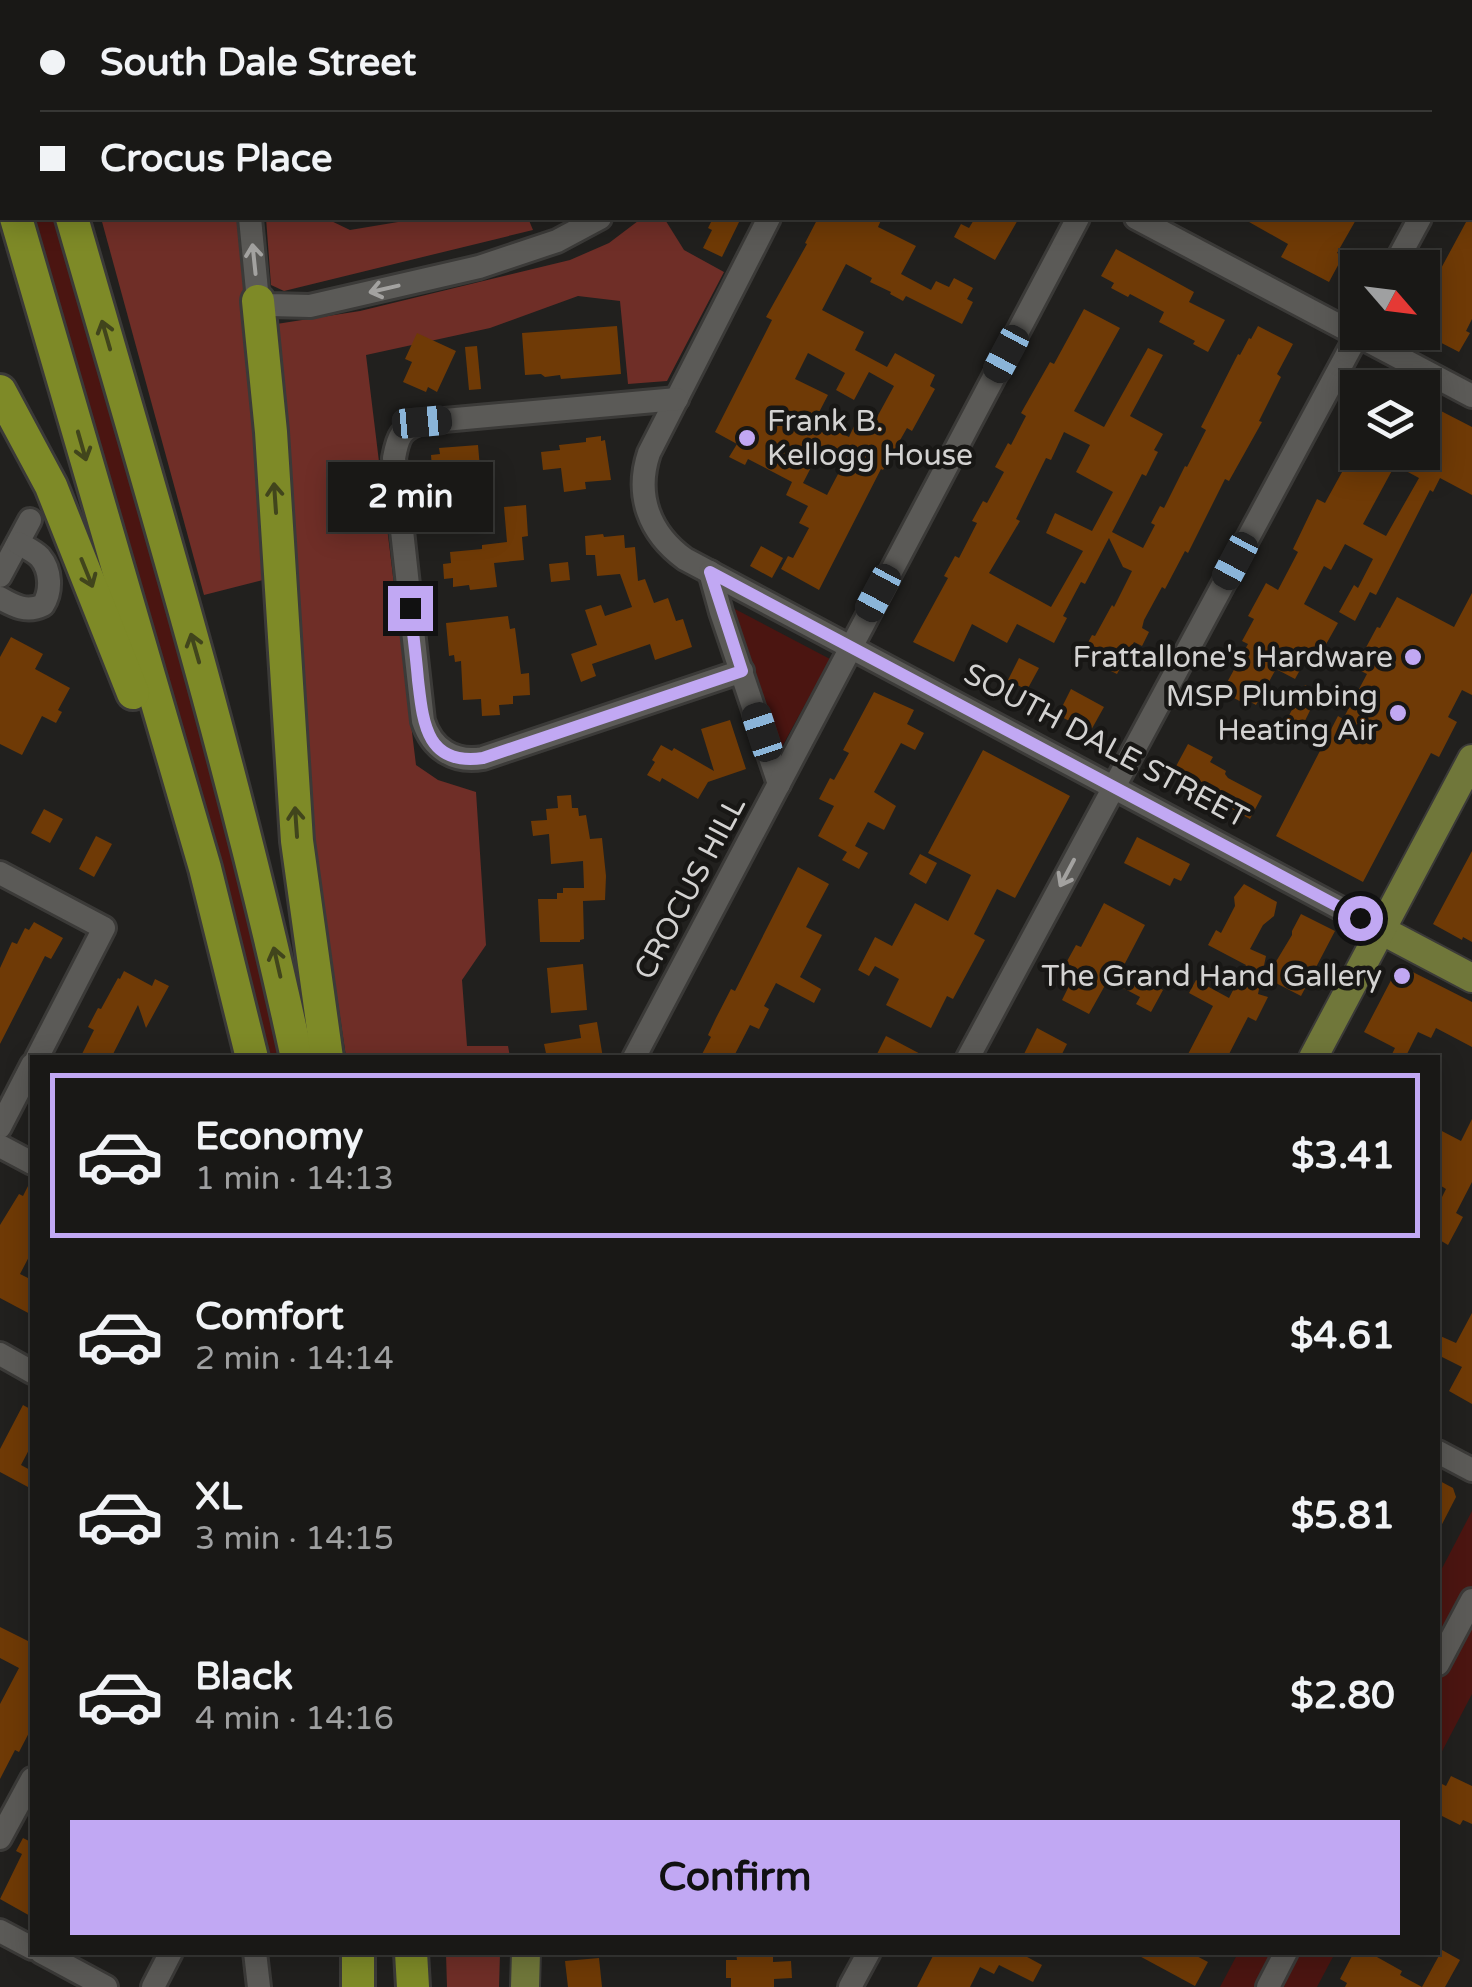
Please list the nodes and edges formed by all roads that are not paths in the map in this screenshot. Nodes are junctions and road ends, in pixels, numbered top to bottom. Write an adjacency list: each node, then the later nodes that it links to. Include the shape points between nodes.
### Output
1 (17, 220): 27 (highway, one-way to 27)
2 (73, 220): 33 (highway, one-way to 2, via 210,700)
3 (250, 220): 10 (street, one-way to 3)
4 (596, 220): 10 (street, one-way to 10, via 557,242 479,267 310,306)
5 (769, 220): 16 (street, SOUTH DALE STREET)
6 (1077, 220): 22 (street)
7 (1140, 220): 11 (street)
8 (1419, 220): 9 (street)
9 (1403, 250)
10 (258, 301): 34 (highway, one-way to 10, via 297,842)
11 (1340, 324)
12 (1349, 350): 26 (street)
13 (1389, 350): 15 (street)
14 (0, 391): 27 (highway, one-way to 27, via 57,500 162,776)
15 (1472, 396)
16 (677, 399): 19 (street, SOUTH DALE STREET, via 646,464 645,502 659,536); 23 (street, via 407,427 394,458 423,721 443,751 483,758)
17 (30, 520): 18 (street)
18 (18, 543): 20 (street); 21 (street, via 43,560 49,596 26,609)
19 (710, 572): 22 (street, SOUTH DALE STREET); 23 (street, CROCUS HILL)
20 (0, 576)
21 (0, 598)
22 (850, 646): 25 (street); 26 (street, SOUTH DALE STREET)
23 (742, 671): 25 (street, CROCUS HILL)
24 (1472, 760): 29 (main road)
25 (779, 784): 35 (street, CROCUS HILL)
26 (1114, 787): 29 (street, SOUTH DALE STREET); 36 (street, one-way to 36)
27 (205, 868): 32 (highway)
28 (0, 873): 31 (street, via 104,928)
29 (1381, 930): 30 (main road, SOUTH DALE STREET); 37 (main road)
30 (1472, 978)
31 (38, 1055)
32 (251, 1055)
33 (297, 1055)
34 (326, 1055)
35 (636, 1055)
36 (970, 1055)
37 (1316, 1055)
38 (30, 1069): 39 (street)
39 (0, 1127)
40 (0, 1146): 41 (street)
41 (30, 1162)
42 (3, 1363): 43 (street)
43 (30, 1371)
44 (1440, 1453): 45 (street)
45 (1472, 1470)
46 (1472, 1600): 47 (street)
47 (1440, 1660)
48 (30, 1783): 49 (street)
49 (0, 1838)
50 (0, 1930): 51 (street)
51 (30, 1947)
52 (47, 1955): 60 (street)
53 (169, 1955): 61 (street)
54 (255, 1955): 62 (street)
55 (358, 1955): 63 (highway)
56 (411, 1955): 64 (highway)
57 (526, 1955): 65 (main road)
58 (867, 1955): 66 (street)
59 (1284, 1955): 67 (street)
60 (106, 1987)
61 (153, 1987)
62 (258, 1987)
63 (358, 1987)
64 (412, 1987)
65 (525, 1987)
66 (850, 1987)
67 (1268, 1987)

